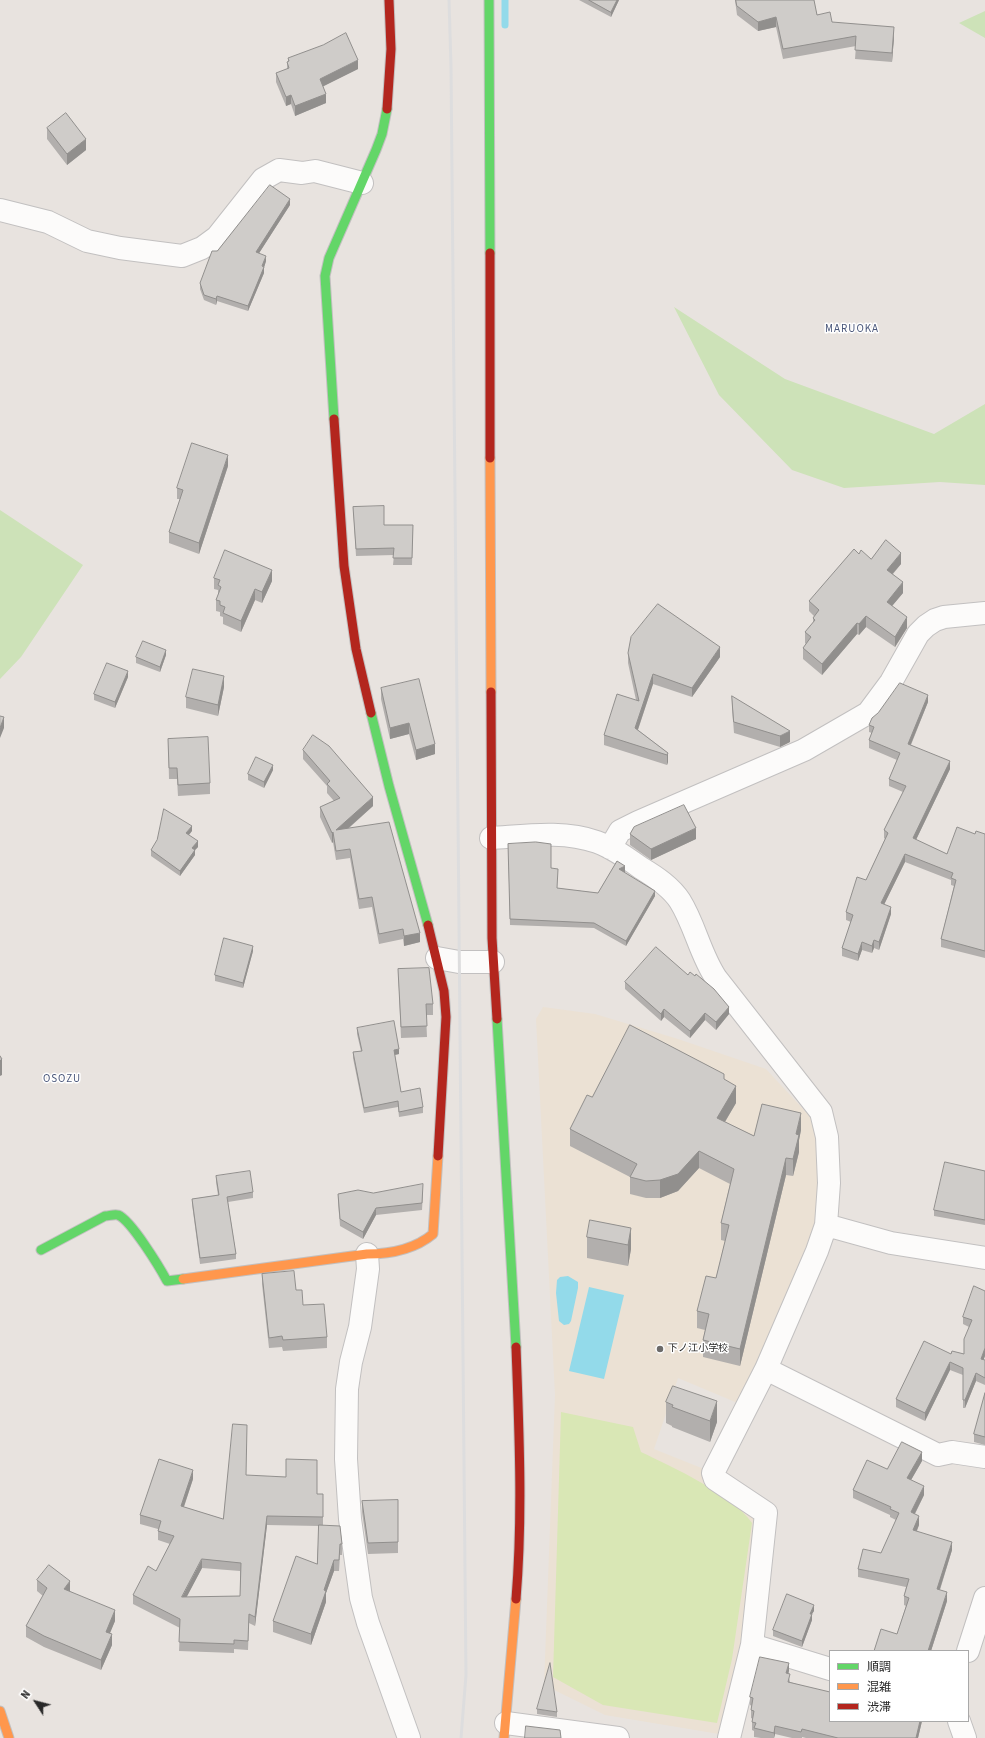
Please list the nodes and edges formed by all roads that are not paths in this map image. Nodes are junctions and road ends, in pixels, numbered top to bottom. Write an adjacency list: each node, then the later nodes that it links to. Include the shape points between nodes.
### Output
1 (389, 0): 3 (street, via 388,108 382,133)
2 (489, 0): 6 (street)
3 (362, 183): 4 (street, via 314,171 279,170 263,178 217,237 202,248 182,256 87,241 48,222); 8 (street, via 329,258 324,290 344,566 358,657 389,786)
4 (0, 210)
5 (985, 613): 7 (street, via 944,617 926,626 918,634 891,682 868,713 804,750 620,831)
6 (491, 838): 7 (street, via 544,835 573,837); 9 (street)
7 (610, 848): 10 (street, via 650,873 676,895 686,912 702,954 716,978 821,1112 827,1137 829,1183)
8 (437, 958): 9 (street, via 459,962); 12 (street, via 446,1016 433,1234 422,1242 405,1248 381,1254)
9 (493, 962): 22 (street, via 519,1420 518,1563)
10 (826, 1225): 13 (street, via 891,1243); 14 (street)
11 (41, 1250): 12 (street, via 105,1216 117,1216 127,1222 167,1281)
12 (367, 1254): 24 (street, via 368,1269 360,1327 347,1389 346,1459 350,1519 361,1598)
13 (985, 1258)
14 (766, 1369): 15 (street, via 938,1455 952,1452); 17 (street, via 713,1473 715,1479 766,1513)
15 (985, 1457)
16 (985, 1598): 18 (street)
17 (752, 1645): 19 (street); 26 (street)
18 (968, 1650)
19 (829, 1669)
20 (0, 1711): 23 (street)
21 (959, 1722): 27 (street)
22 (505, 1730): 25 (street)
23 (9, 1738)
24 (409, 1738)
25 (618, 1738)
26 (729, 1738)
27 (964, 1738)

